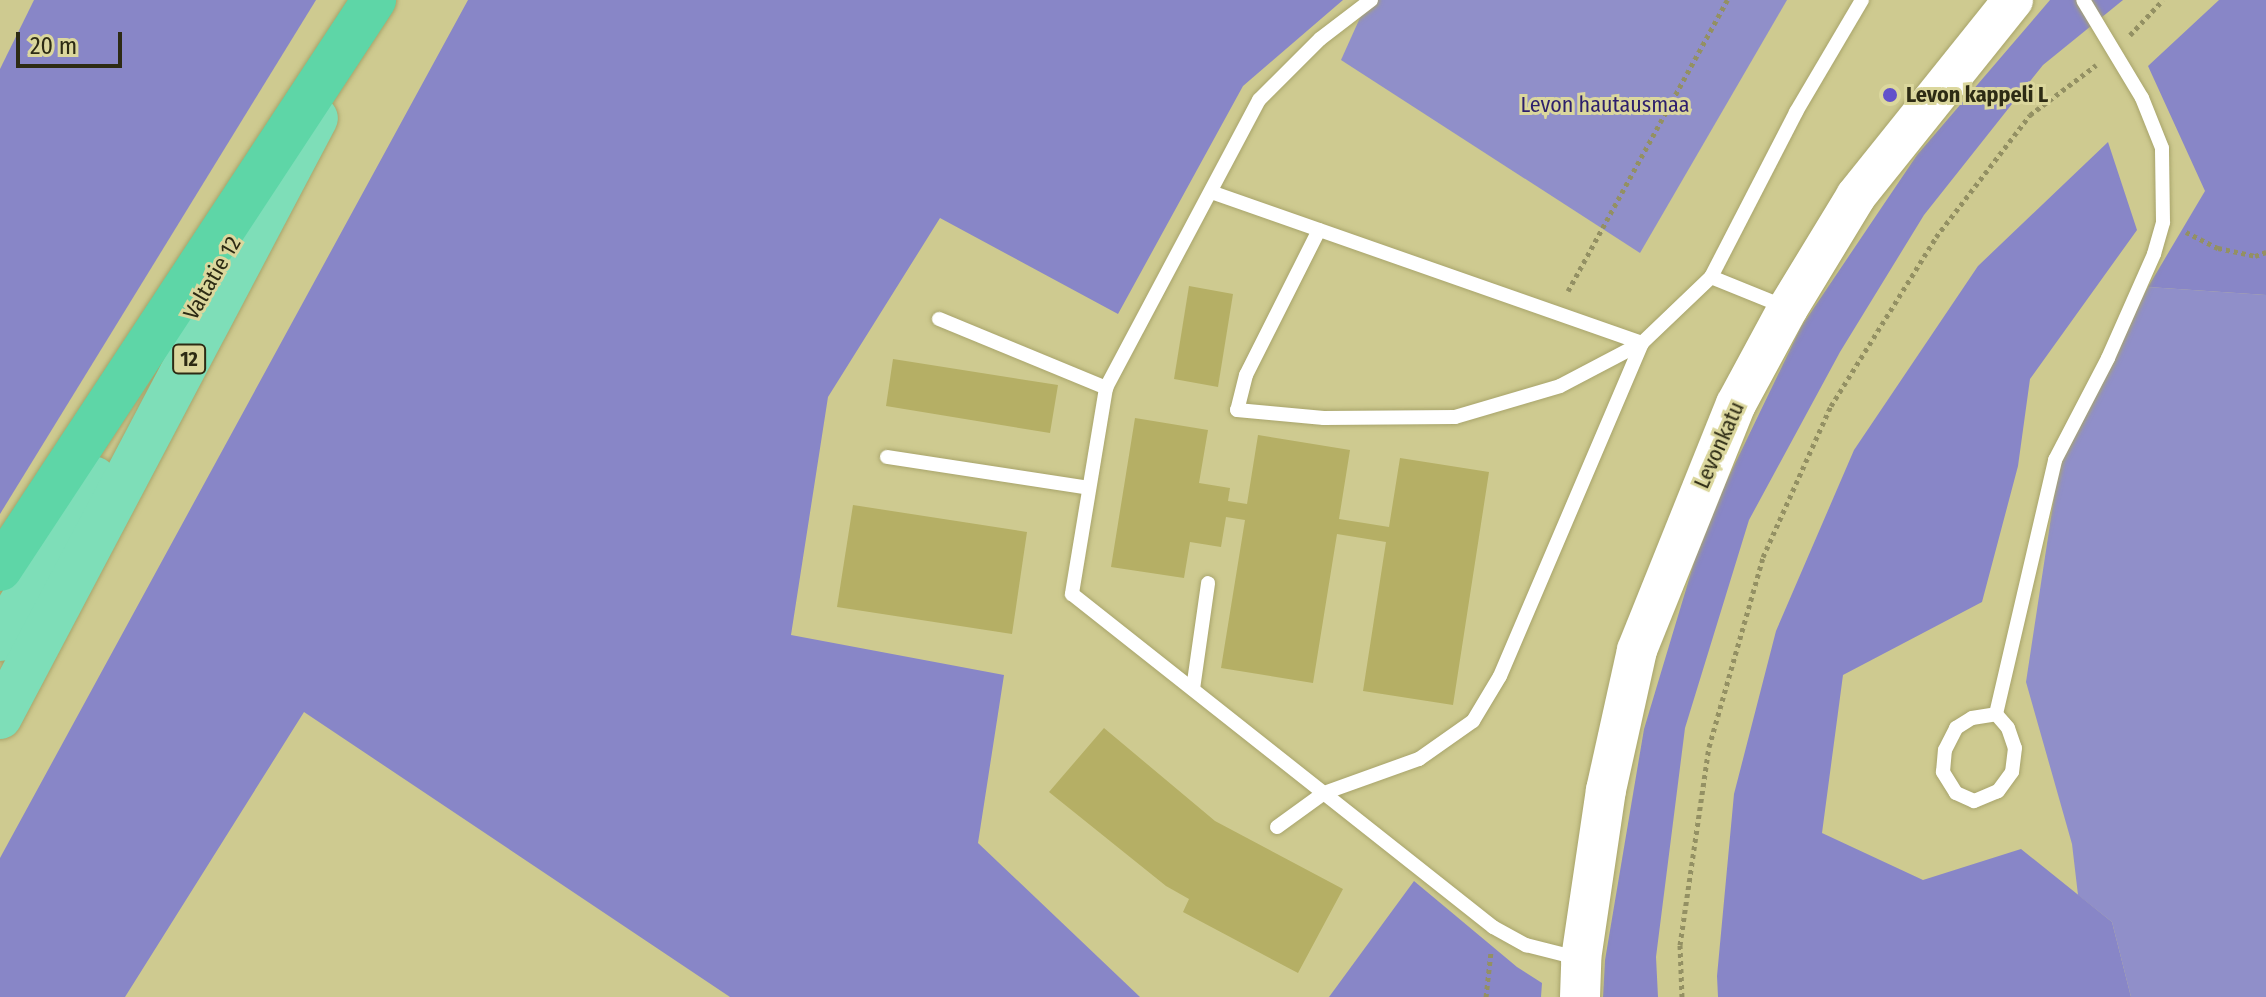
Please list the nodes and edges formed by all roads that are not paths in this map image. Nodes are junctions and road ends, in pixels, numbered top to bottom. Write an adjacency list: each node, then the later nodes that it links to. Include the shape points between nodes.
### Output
1 (376, 0): 15 (highway, 12); 17 (highway, Valtatie 12 / 12); 20 (highway, 12)
2 (1371, 0): 6 (lane, via 1320,39 1259,100)
3 (1862, 0): 8 (lane, via 1796,112)
4 (2013, 0): 9 (main road, Levonkatu, via 1856,196)
5 (2083, 0): 19 (lane, via 2142,98 2162,148 2163,222 2108,358 2055,460)
6 (1211, 192): 7 (lane); 12 (lane)
7 (1319, 230): 11 (lane); 11 (lane, via 1246,375 1237,410 1324,418 1455,417 1560,386)
8 (1711, 277): 9 (lane); 11 (lane)
9 (1788, 308): 23 (main road, Levonkatu, via 1736,404 1637,650 1606,790)
10 (939, 319): 12 (lane)
11 (1642, 343): 21 (lane, via 1506,663 1473,721 1419,759)
12 (1106, 388): 14 (lane)
13 (887, 457): 14 (lane)
14 (1089, 488): 18 (lane, via 1072,594)
15 (0, 569)
16 (1208, 583): 18 (lane)
17 (0, 639)
18 (1193, 689): 21 (lane)
19 (1996, 714): 19 (lane, via 2015,748 2012,772 1998,791 1974,801 1956,793 1943,772 1945,750 1956,728 1972,718)
20 (0, 717)
21 (1324, 793): 22 (lane); 23 (lane, via 1493,927)
22 (1277, 827)
23 (1580, 978)

